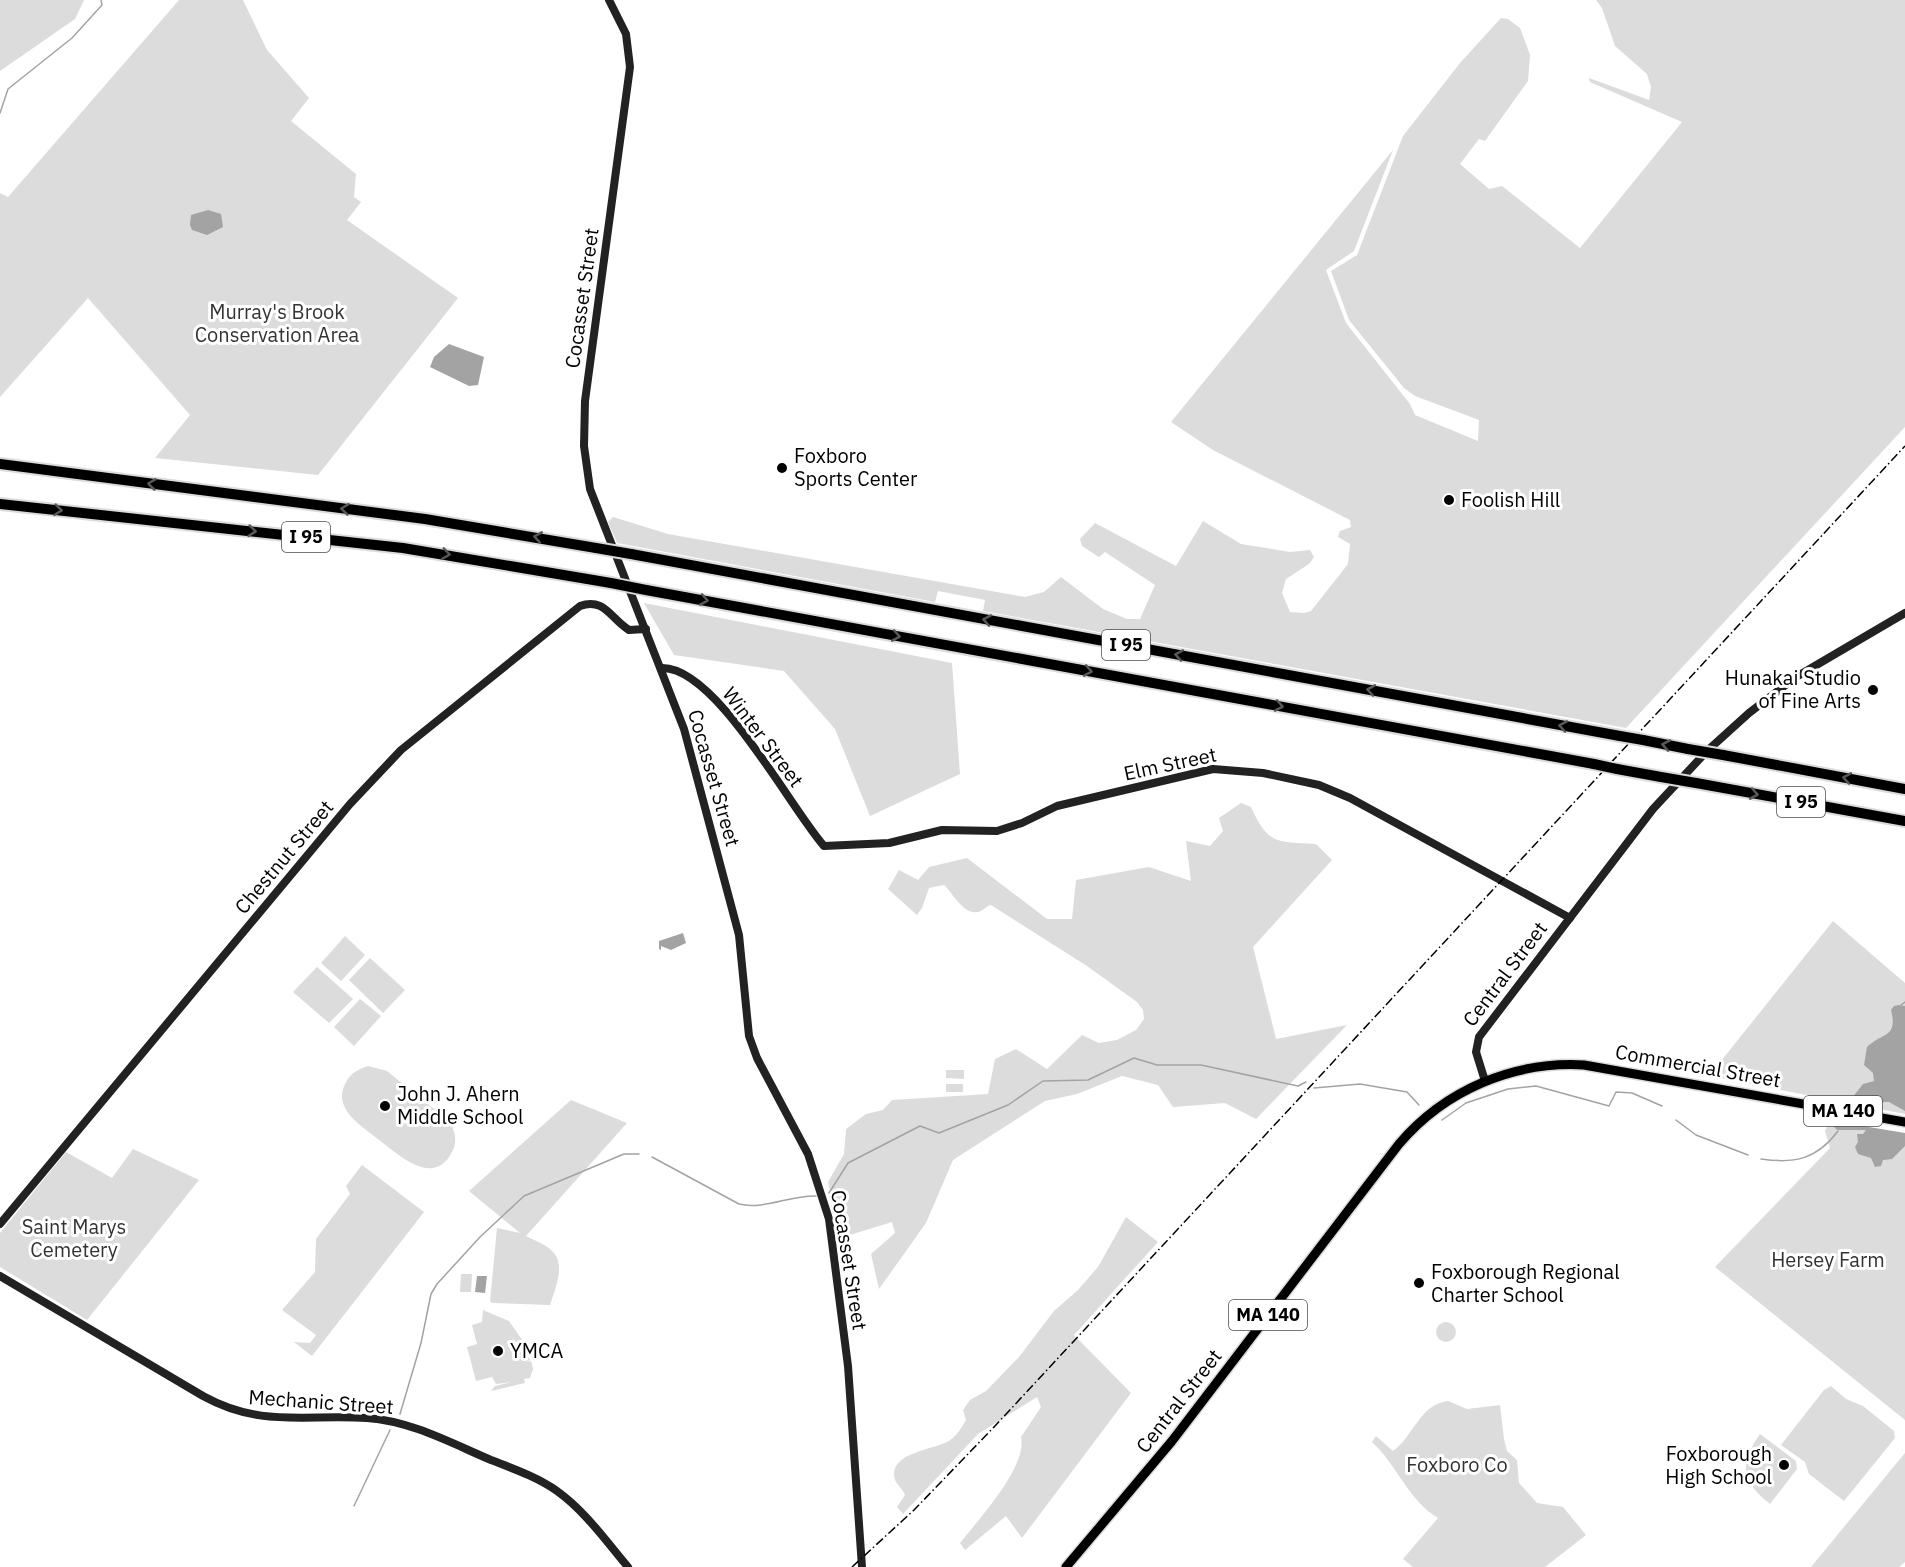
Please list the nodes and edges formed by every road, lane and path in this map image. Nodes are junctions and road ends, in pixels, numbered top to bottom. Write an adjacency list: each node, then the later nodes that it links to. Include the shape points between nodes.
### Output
1 (609, 0): 5 (main road, Cocasset Street, via 626,34 629,78 590,358 585,452 595,505)
2 (0, 464): 7 (highway, I 95, one-way to 2, bridge, via 596,548 425,519)
3 (0, 504): 8 (highway, I 95, one-way to 8, bridge, via 403,548)
4 (1905, 613): 10 (main road, Central Street, via 1796,677 1713,744 1653,809)
5 (646, 629): 6 (main road, Cocasset Street); 13 (main road, Chestnut Street, via 629,630 603,607 580,606 401,750 350,804)
6 (662, 668): 9 (main road, Winter Street, via 680,670 715,697); 16 (main road, Cocasset Street, via 684,729 739,935 748,1036 808,1154 829,1219 848,1366)
7 (1905, 789)
8 (1905, 821)
9 (824, 846): 10 (main road, Elm Street, via 889,843 942,831 996,831 1058,806 1195,772 1241,769 1319,785 1350,798)
10 (1570, 918): 11 (main road, Central Street, via 1478,1039 1476,1052)
11 (1485, 1081): 12 (main road, Commercial Street / MA 140, via 1538,1067 1588,1065); 17 (main road, Central Street / MA 140, via 1438,1107 1402,1141 1172,1441)
12 (1905, 1122)
13 (0, 1224)
14 (0, 1276): 15 (main road, Mechanic Street, via 232,1410 270,1418 364,1418 406,1425 534,1478 574,1505)
15 (628, 1567)
16 (862, 1567)
17 (1066, 1567)

